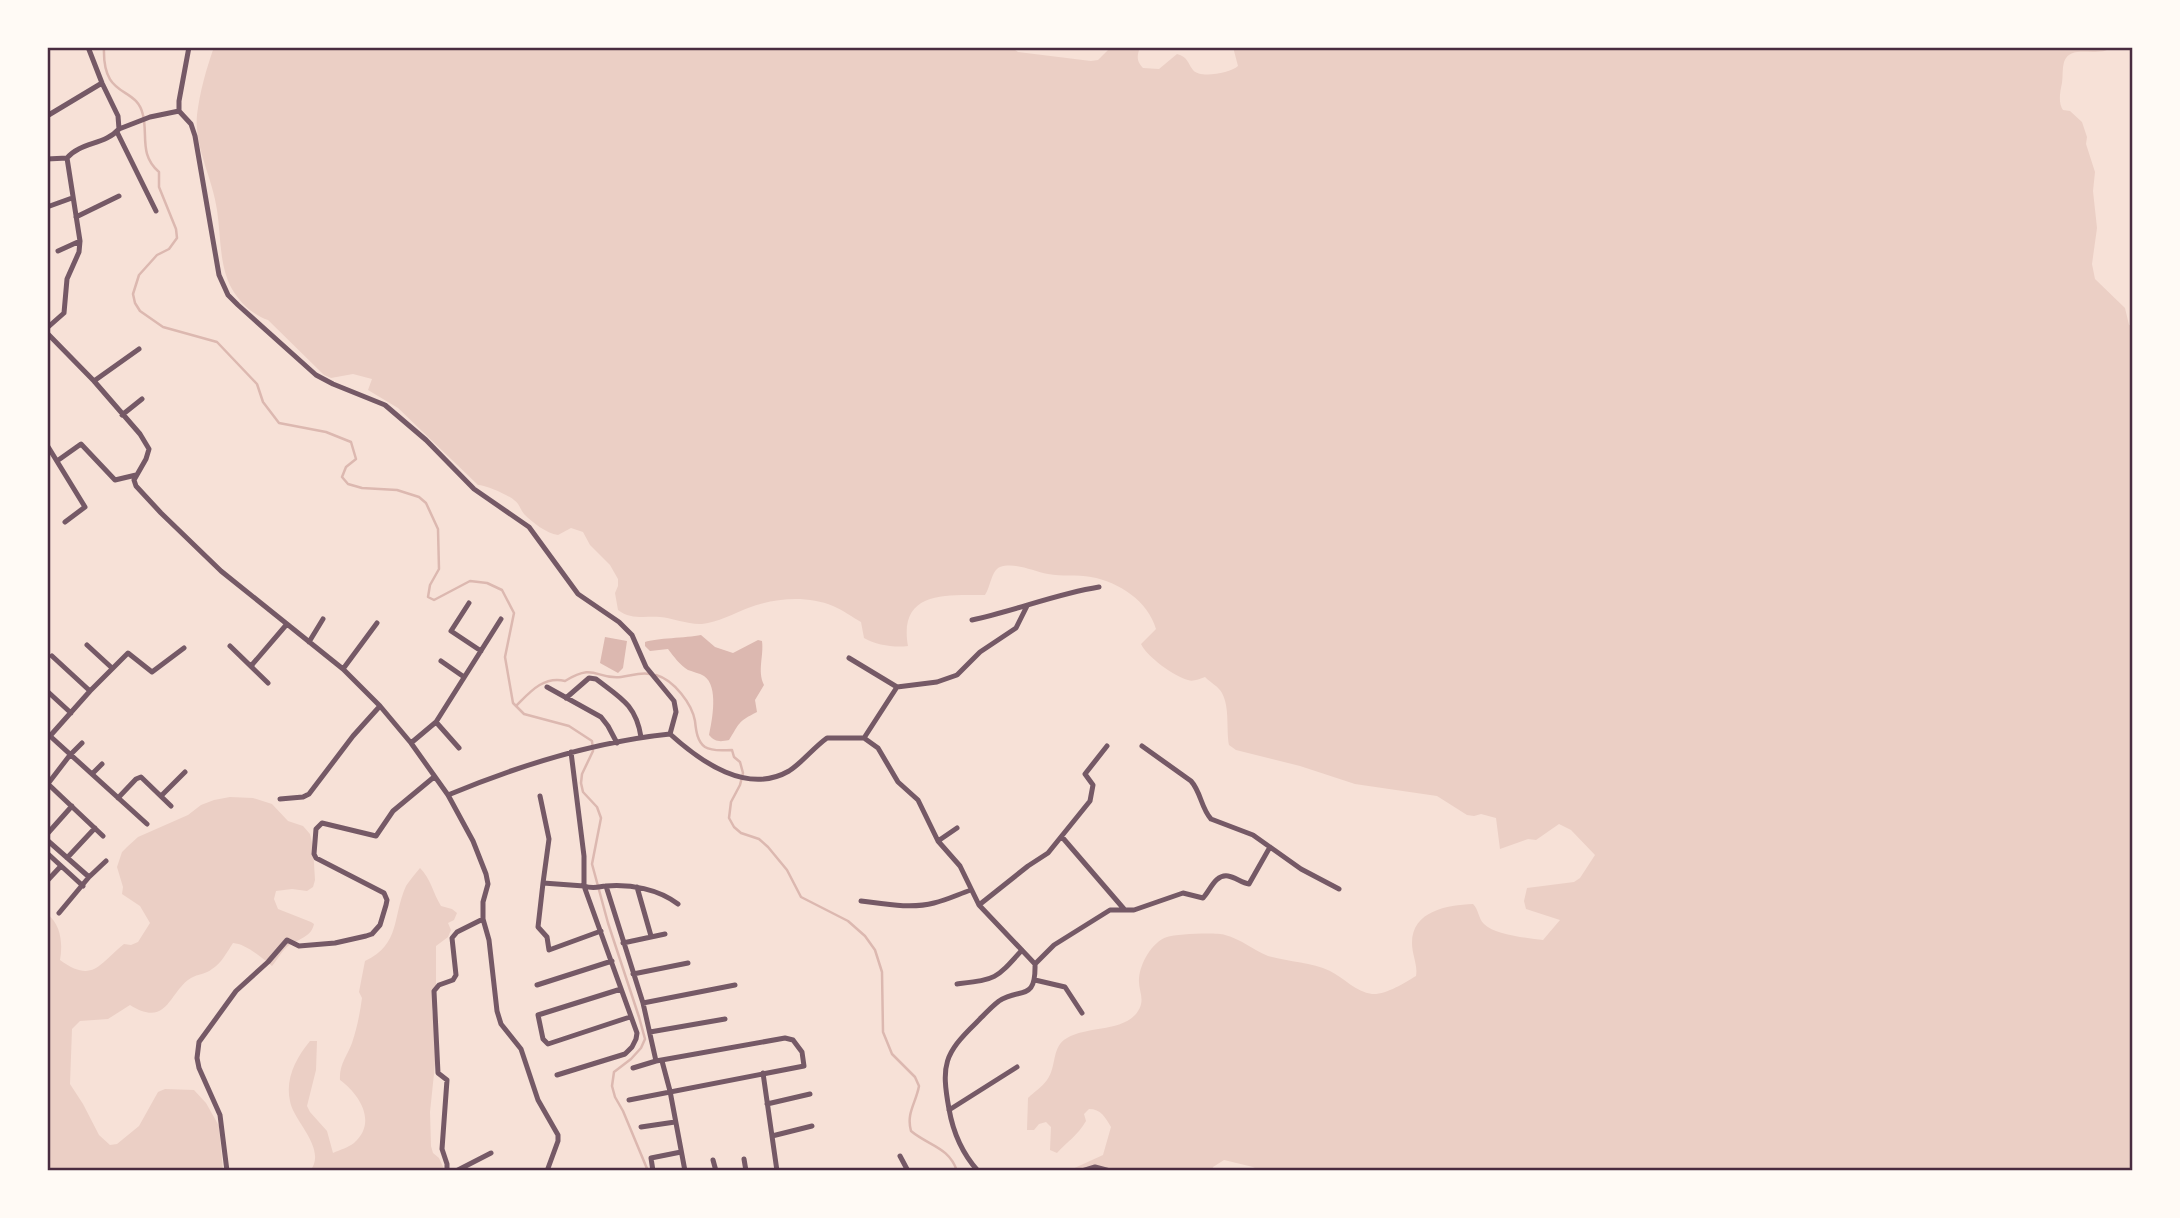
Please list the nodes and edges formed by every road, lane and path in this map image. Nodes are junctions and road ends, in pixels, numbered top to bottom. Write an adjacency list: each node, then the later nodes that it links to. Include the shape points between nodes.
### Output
1 (88, 47): 3 (street)
2 (189, 47): 4 (street)
3 (102, 83): 5 (street); 6 (street, via 118,116)
4 (179, 111): 6 (street); 54 (street, via 195,136 219,275 228,295 316,375 385,405 474,489 529,527 578,594 632,635 652,677 674,701)
5 (47, 116)
6 (118, 131): 7 (street); 12 (street)
7 (67, 158): 8 (street); 10 (street)
8 (47, 159)
9 (120, 197): 13 (street)
10 (72, 198): 11 (street); 13 (street)
11 (47, 207)
12 (156, 211)
13 (76, 217): 14 (street)
14 (80, 241): 15 (street); 16 (street, via 67,279 64,313)
15 (58, 251)
16 (47, 331): 18 (street)
17 (139, 349): 18 (street)
18 (94, 381): 20 (street)
19 (142, 399): 20 (street)
20 (122, 415): 23 (street, via 149,449)
21 (47, 445): 22 (street)
22 (57, 461): 23 (street, via 81,444 115,480); 24 (street, via 85,507)
23 (136, 475): 32 (street, via 136,486 161,513 221,571)
24 (65, 522)
25 (1099, 587): 27 (street)
26 (469, 603): 37 (street, via 451,631)
27 (1027, 606): 30 (street); 46 (street, via 1016,628 980,652 957,675)
28 (323, 619): 33 (street)
29 (501, 619): 37 (street)
30 (972, 620)
31 (377, 623): 43 (street)
32 (287, 624): 33 (street); 41 (street)
33 (309, 642): 43 (street)
34 (88, 645): 42 (street)
35 (230, 646): 41 (street)
36 (184, 648): 42 (street, via 152,672 128,653)
37 (481, 651): 44 (street)
38 (52, 656): 49 (street)
39 (849, 658): 46 (street)
40 (441, 661): 44 (street)
41 (251, 666): 45 (street)
42 (112, 668): 49 (street)
43 (342, 669): 51 (street)
44 (464, 677): 53 (street)
45 (268, 683)
46 (897, 687): 57 (street)
47 (547, 688): 50 (street)
48 (47, 691): 52 (street)
49 (90, 691): 52 (street)
50 (566, 698): 56 (street, via 589,678 596,679 633,710); 60 (street, via 601,717)
51 (380, 706): 59 (street); 75 (street, via 309,794)
52 (71, 713): 55 (street)
53 (436, 722): 59 (street); 63 (street)
54 (670, 734): 56 (street); 57 (street, via 698,758 750,779 792,769 827,738)
55 (49, 735): 65 (street)
56 (642, 737): 60 (street)
57 (864, 738): 85 (street, via 878,748 898,782 918,800)
58 (82, 743): 65 (street)
59 (411, 743): 69 (street)
60 (617, 743): 64 (street)
61 (1107, 746): 83 (street, via 1085,774 1093,785 1090,800)
62 (1142, 746): 86 (street, via 1191,781 1211,819 1249,833)
63 (459, 748)
64 (571, 752): 71 (street); 95 (street)
65 (70, 755): 68 (street); 70 (street)
66 (102, 764): 68 (street)
67 (185, 772): 72 (street)
68 (92, 774): 74 (street)
69 (434, 777): 71 (street); 145 (street, via 393,811 376,835 322,823 316,829 316,858 384,893 386,905 376,929 335,943 299,946 287,940 236,991 199,1042 199,1068 220,1115)
70 (48, 784): 76 (street)
71 (448, 795): 105 (street, via 486,874)
72 (161, 796): 74 (street, via 139,777); 77 (street)
73 (540, 796): 93 (street, via 549,839)
74 (118, 798): 78 (street)
75 (280, 799)
76 (72, 806): 79 (street); 81 (street)
77 (171, 806)
78 (147, 824)
79 (95, 828): 82 (street); 88 (street)
80 (957, 828): 85 (street)
81 (48, 833)
82 (103, 836)
83 (1062, 837): 102 (street, via 1048,853); 103 (street)
84 (47, 840): 88 (street)
85 (938, 841): 98 (street, via 960,866)
86 (1270, 847): 99 (street); 103 (street, via 1250,884 1223,876 1203,898 1183,892 1134,910)
87 (47, 853): 90 (street)
88 (67, 858): 91 (street)
89 (106, 861): 91 (street)
90 (61, 866): 92 (street); 94 (street)
91 (89, 877): 94 (street)
92 (47, 881)
93 (543, 883): 95 (street); 106 (street, via 538,927 547,937 549,950)
94 (83, 886): 104 (street)
95 (584, 886): 96 (street); 106 (street)
96 (605, 886): 97 (street); 109 (street)
97 (637, 887): 101 (street, via 666,895); 108 (street)
98 (971, 890): 100 (street, via 925,905); 102 (street)
99 (1339, 890)
100 (861, 901)
101 (678, 904)
102 (979, 905): 110 (street)
103 (1124, 909): 113 (street, via 1110,910 1072,932)
104 (60, 913)
105 (483, 919): 146 (street, via 452,938 456,975 434,991 438,1073 447,1080 442,1149); 148 (street, via 501,1024 522,1049 538,1100 558,1135)
106 (601, 931): 111 (street)
107 (665, 934): 108 (street)
108 (651, 936): 109 (street)
109 (623, 943): 114 (street)
110 (1022, 950): 113 (street); 116 (street, via 992,979)
111 (612, 961): 117 (street); 119 (street)
112 (688, 964): 114 (street)
113 (1035, 964): 115 (street)
114 (633, 974): 120 (street)
115 (1035, 981): 121 (street, via 1065,987); 134 (street, via 1025,992 1000,1000 953,1048 944,1076)
116 (957, 984)
117 (537, 985)
118 (735, 985): 120 (street)
119 (621, 989): 122 (street); 122 (street, via 538,1015 543,1039 548,1044)
120 (643, 1003): 124 (street)
121 (1082, 1013)
122 (630, 1017): 129 (street, via 637,1033 625,1054)
123 (725, 1019): 124 (street)
124 (650, 1032): 125 (street)
125 (659, 1061): 127 (street); 128 (street, via 793,1040 802,1052 804,1066); 130 (street)
126 (1017, 1067): 134 (street)
127 (632, 1068)
128 (763, 1073): 130 (street); 133 (street)
129 (558, 1075)
130 (670, 1091): 132 (street); 135 (street)
131 (810, 1094): 133 (street)
132 (629, 1100)
133 (767, 1104): 138 (street)
134 (949, 1110): 144 (street, via 957,1140)
135 (675, 1122): 137 (street); 139 (street)
136 (812, 1126): 138 (street)
137 (641, 1127)
138 (772, 1136): 153 (street)
139 (681, 1152): 149 (street, via 651,1158); 150 (street)
140 (491, 1153): 147 (street)
141 (900, 1156): 154 (street)
142 (744, 1158): 152 (street)
143 (713, 1160): 151 (street)
144 (974, 1169)
145 (227, 1171)
146 (447, 1171)
147 (456, 1171)
148 (547, 1171)
149 (653, 1171)
150 (685, 1171)
151 (716, 1171)
152 (746, 1171)
153 (777, 1171)
154 (908, 1171)
155 (1082, 1171): 156 (street, via 1096,1167)
156 (1110, 1171)

